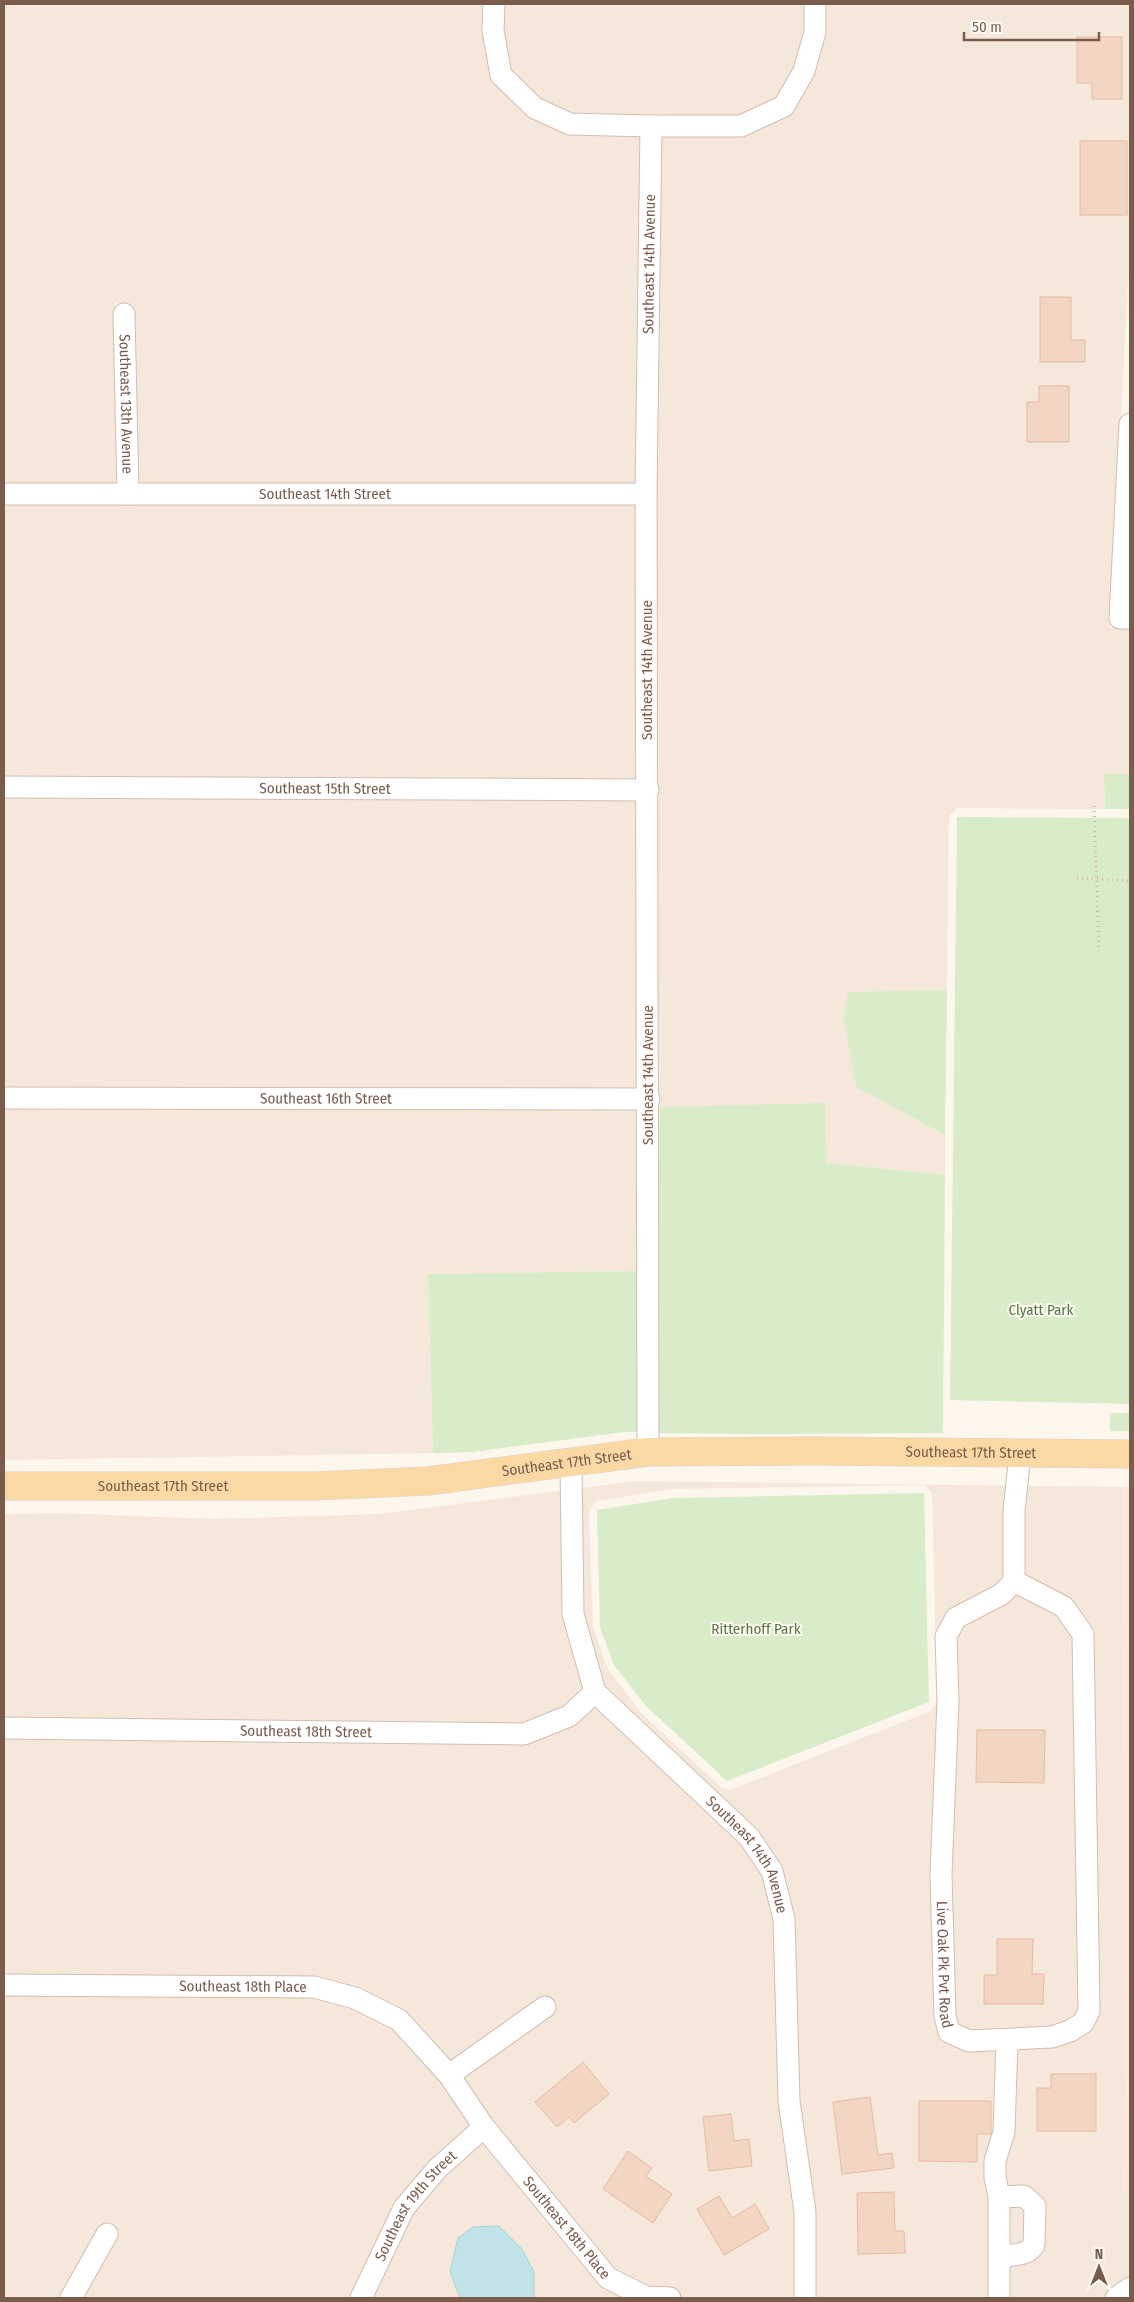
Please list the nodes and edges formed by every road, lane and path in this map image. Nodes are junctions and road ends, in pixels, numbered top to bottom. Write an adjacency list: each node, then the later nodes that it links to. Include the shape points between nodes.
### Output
1 (494, 4): 3 (street, via 494,30 501,75 534,108 570,124)
2 (815, 4): 3 (street, via 815,32 804,71 784,106 741,126)
3 (651, 126): 8 (street, Southeast 14th Avenue)
4 (124, 314): 7 (street, Southeast 13th Avenue)
5 (1130, 424): 9 (street)
6 (4, 494): 7 (street, Southeast 14th Street)
7 (128, 494): 8 (street, Southeast 14th Street)
8 (646, 494): 11 (street, Southeast 14th Avenue)
9 (1125, 618)
10 (4, 787): 11 (street, Southeast 15th Street)
11 (648, 790): 18 (street, Southeast 14th Avenue)
12 (1094, 806): 14 (path)
13 (1077, 878): 14 (path)
14 (1096, 879): 15 (path); 16 (path)
15 (1130, 881)
16 (1099, 951)
17 (4, 1098): 18 (street, Southeast 16th Street)
18 (649, 1099): 19 (street, Southeast 14th Avenue)
19 (648, 1452): 20 (main road, Southeast 17th Street); 22 (main road, Southeast 17th Street)
20 (1020, 1454): 21 (main road, Southeast 17th Street); 24 (street, via 1014,1511)
21 (1130, 1454)
22 (571, 1463): 23 (main road, Southeast 17th Street, via 428,1481 314,1486); 25 (street, via 573,1614)
23 (4, 1486)
24 (1014, 1582): 29 (street, Live Oak Pk Pvt Road, via 1002,1594 956,1618 946,1636 948,1701 941,1874 945,2016 950,2032 969,2041); 29 (street, Live Oak Pk Pvt Road, via 1064,1607 1083,1634 1089,2011 1083,2023 1061,2034)
25 (595, 1692): 26 (street, Southeast 18th Street, via 569,1716 524,1734); 39 (street, Southeast 14th Avenue, via 749,1837 772,1871 784,1919 789,2101 805,2212)
26 (4, 1728)
27 (4, 1985): 30 (street, Southeast 18th Place, via 314,1987 354,1998 399,2020)
28 (545, 2007): 30 (street)
29 (1007, 2040): 32 (street, via 1004,2132 995,2161)
30 (449, 2075): 31 (street, Southeast 18th Place)
31 (484, 2127): 37 (street, Southeast 19th Street, via 437,2169 404,2208); 38 (street, Southeast 18th Place, via 608,2278 646,2298)
32 (999, 2197): 34 (street); 34 (street, via 1024,2196 1035,2206 1034,2245 1031,2250)
33 (106, 2234): 36 (street)
34 (999, 2256): 40 (street)
35 (1130, 2288): 41 (street)
36 (70, 2298)
37 (361, 2298)
38 (670, 2298)
39 (805, 2298)
40 (999, 2298)
41 (1116, 2298)

